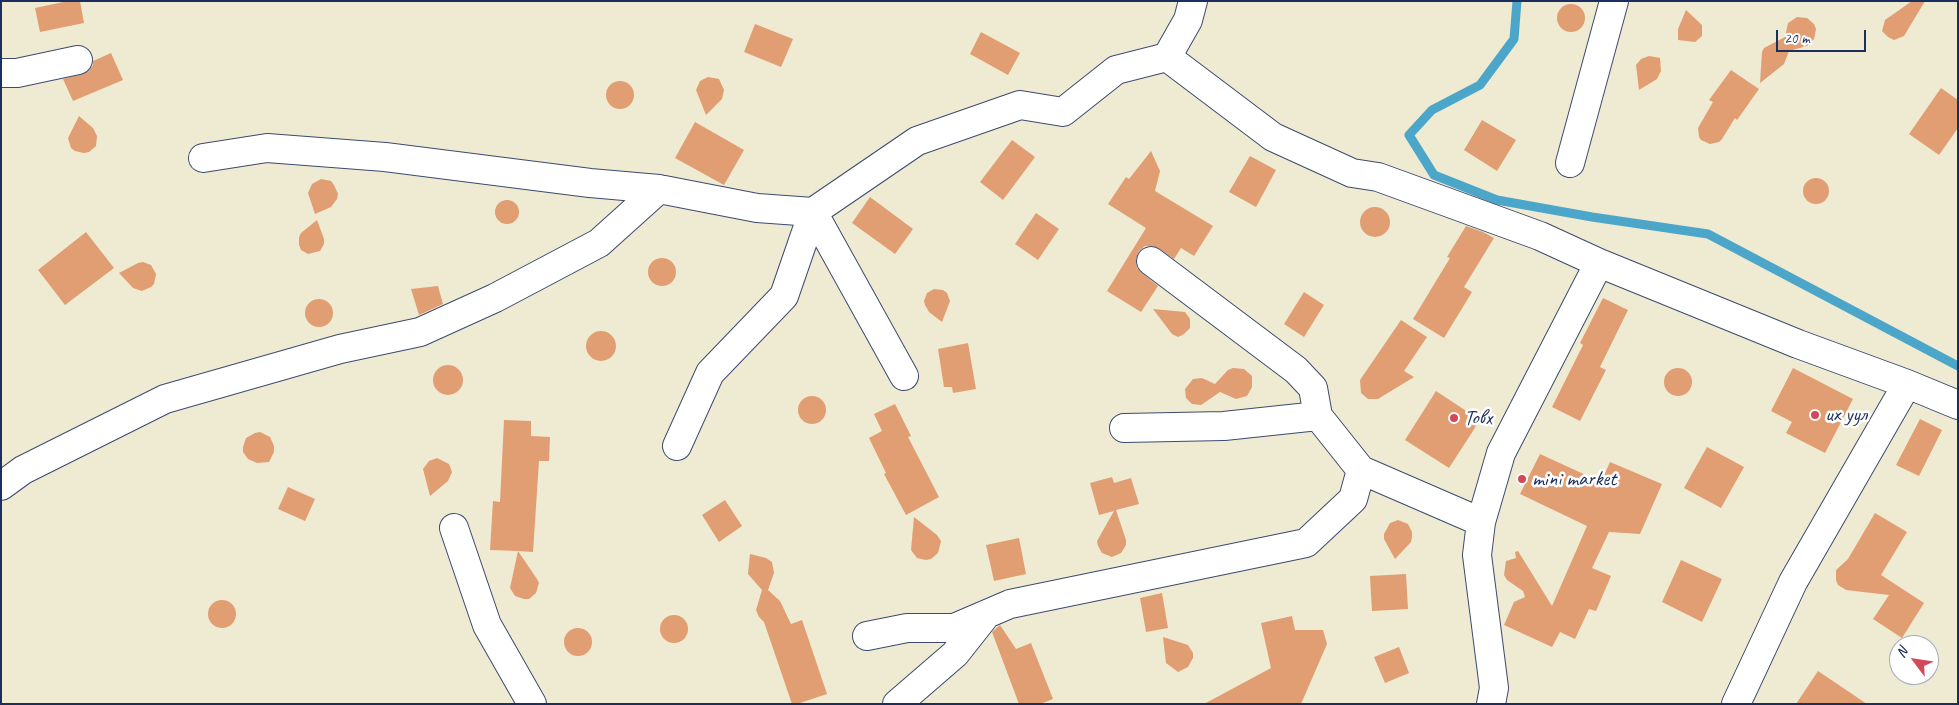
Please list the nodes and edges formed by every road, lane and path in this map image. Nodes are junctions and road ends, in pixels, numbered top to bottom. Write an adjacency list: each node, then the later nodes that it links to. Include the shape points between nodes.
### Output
1 (1193, 1): 3 (street, via 1188,20)
2 (1614, 1): 7 (street)
3 (1167, 57): 9 (street, via 1116,70 1063,112 1020,105 917,141); 11 (street, via 1273,138 1352,173 1378,177 1540,236)
4 (78, 60): 5 (street, via 17,73)
5 (1, 73)
6 (203, 158): 8 (street, via 267,148 385,157)
7 (1570, 163)
8 (659, 189): 9 (street, via 757,208); 19 (street, via 598,243 495,298 420,332 340,349 165,399 23,470)
9 (813, 212): 12 (street); 17 (street, via 784,296 710,373)
10 (1151, 260): 15 (street, via 1296,370 1313,388)
11 (1599, 262): 13 (street, via 1798,344); 20 (street, via 1501,453)
12 (904, 376)
13 (1907, 384): 14 (street); 27 (street, via 1794,582)
14 (1958, 405)
15 (1318, 416): 16 (street, via 1224,426); 18 (street)
16 (1124, 428)
17 (677, 446)
18 (1361, 470): 20 (street); 22 (street, via 1353,499 1306,543 1010,604)
19 (1, 486)
20 (1481, 522): 26 (street, via 1477,556 1494,688)
21 (454, 528): 24 (street, via 487,625)
22 (986, 615): 23 (street, via 954,628 907,628); 25 (street, via 955,654)
23 (867, 636)
24 (532, 704)
25 (897, 704)
26 (1491, 704)
27 (1736, 704)

